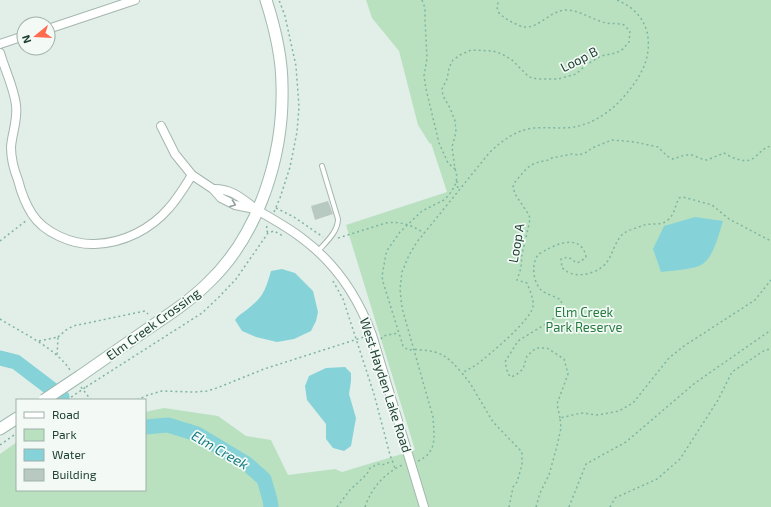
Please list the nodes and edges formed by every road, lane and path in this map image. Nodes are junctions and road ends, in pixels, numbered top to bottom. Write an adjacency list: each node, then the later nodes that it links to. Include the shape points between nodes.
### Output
1 (135, 0): 6 (street)
2 (266, 0): 18 (main road, via 280,57 282,101 277,147)
3 (422, 0): 13 (path, via 425,8 426,90 438,143 448,163)
4 (499, 0): 13 (path, Loop B, via 499,13 521,27 532,26 555,13 568,10 605,23 624,25 630,31 629,42 620,51 601,56 576,74 558,79 529,77 512,60 498,52 471,50 460,55 451,63 442,89 455,122 456,132 452,146)
5 (617, 0): 16 (path, via 630,7 640,17 646,28 649,44 645,65 624,96 608,112 589,122 567,128 535,128 520,131 502,140)
6 (56, 26)
7 (16, 39): 8 (street)
8 (0, 44)
9 (0, 53): 19 (street, via 16,105 11,148 15,172 23,198)
10 (161, 126): 14 (street, via 175,154)
11 (771, 146): 42 (path, Loop A, via 763,148 755,158 745,161 724,153 707,160 692,155 673,159 658,147 612,140 579,155 552,158 527,168 513,187 529,215 517,280 527,283 532,294 533,308 513,333 475,366)
12 (322, 166): 25 (lane, via 338,219 337,229)
13 (455, 169): 15 (path)
14 (192, 175): 18 (street, West Hayden Lake Road, via 213,189 222,188 239,196); 19 (street, via 170,207 146,229 108,243 75,242 59,236)
15 (457, 180): 16 (path); 20 (path, via 452,192 444,200 422,211)
16 (458, 191): 23 (path)
17 (276, 208): 25 (path)
18 (258, 210): 28 (street, West Hayden Lake Road); 43 (main road, Elm Creek Crossing, via 236,251 201,291)
19 (33, 215): 26 (path)
20 (408, 225): 23 (path); 25 (path, via 386,223); 34 (path, via 388,249 382,276)
21 (266, 229): 22 (path)
22 (268, 233): 24 (path, via 274,231); 45 (path, bridge, via 236,279 202,313)
23 (424, 233): 40 (path, via 409,255 400,283 402,308)
24 (287, 238)
25 (329, 239): 28 (lane)
26 (0, 241)
27 (771, 241): 48 (path, via 730,219 712,205 683,197 678,198 674,212 668,220 661,224 644,225 624,233 607,262 597,270 585,274 571,274 562,268 561,259 566,257 576,263 586,257 581,246 571,241 555,245 538,255 534,267 541,291 561,300 562,307 552,320 518,341 505,362 511,377 523,369 527,356 536,348 547,348 564,359 568,374 557,404)
28 (318, 251): 36 (street, West Hayden Lake Road, via 350,289)
29 (331, 279): 37 (path, via 343,299)
30 (771, 280): 48 (path, via 755,300 684,346 670,358 634,403 619,411 598,415 581,413)
31 (148, 314): 35 (path, via 145,311 81,324)
32 (0, 319): 38 (path)
33 (771, 330): 62 (path, via 695,383 626,442 586,464)
34 (399, 333): 36 (path, via 383,336 380,340); 40 (path, via 404,348)
35 (58, 337): 38 (path); 41 (path)
36 (373, 338): 37 (path); 59 (street, West Hayden Lake Road)
37 (356, 340): 47 (path, via 269,367 207,391 162,391); 53 (path)
38 (38, 341): 41 (path)
39 (771, 349): 63 (path, via 765,350 732,372 680,459 657,479 616,498)
40 (414, 350): 42 (path, via 441,354 450,359); 54 (path, via 434,417 432,451)
41 (57, 357): 43 (path)
42 (462, 373): 60 (path, via 493,422 522,452 522,465)
43 (76, 377): 44 (main road, Elm Creek Crossing, bridge); 46 (path)
44 (45, 399)
45 (68, 399)
46 (90, 399)
47 (139, 399)
48 (560, 418): 61 (path, via 561,428 557,446)
49 (16, 419): 50 (main road)
50 (0, 429)
51 (16, 434): 52 (path)
52 (0, 445)
53 (393, 460): 56 (path); 57 (path, via 370,468)
54 (416, 461)
55 (407, 463): 56 (path)
56 (395, 468): 58 (path, via 377,484)
57 (337, 507)
58 (366, 507)
59 (424, 507)
60 (509, 507)
61 (536, 507)
62 (569, 507)
63 (610, 507)

